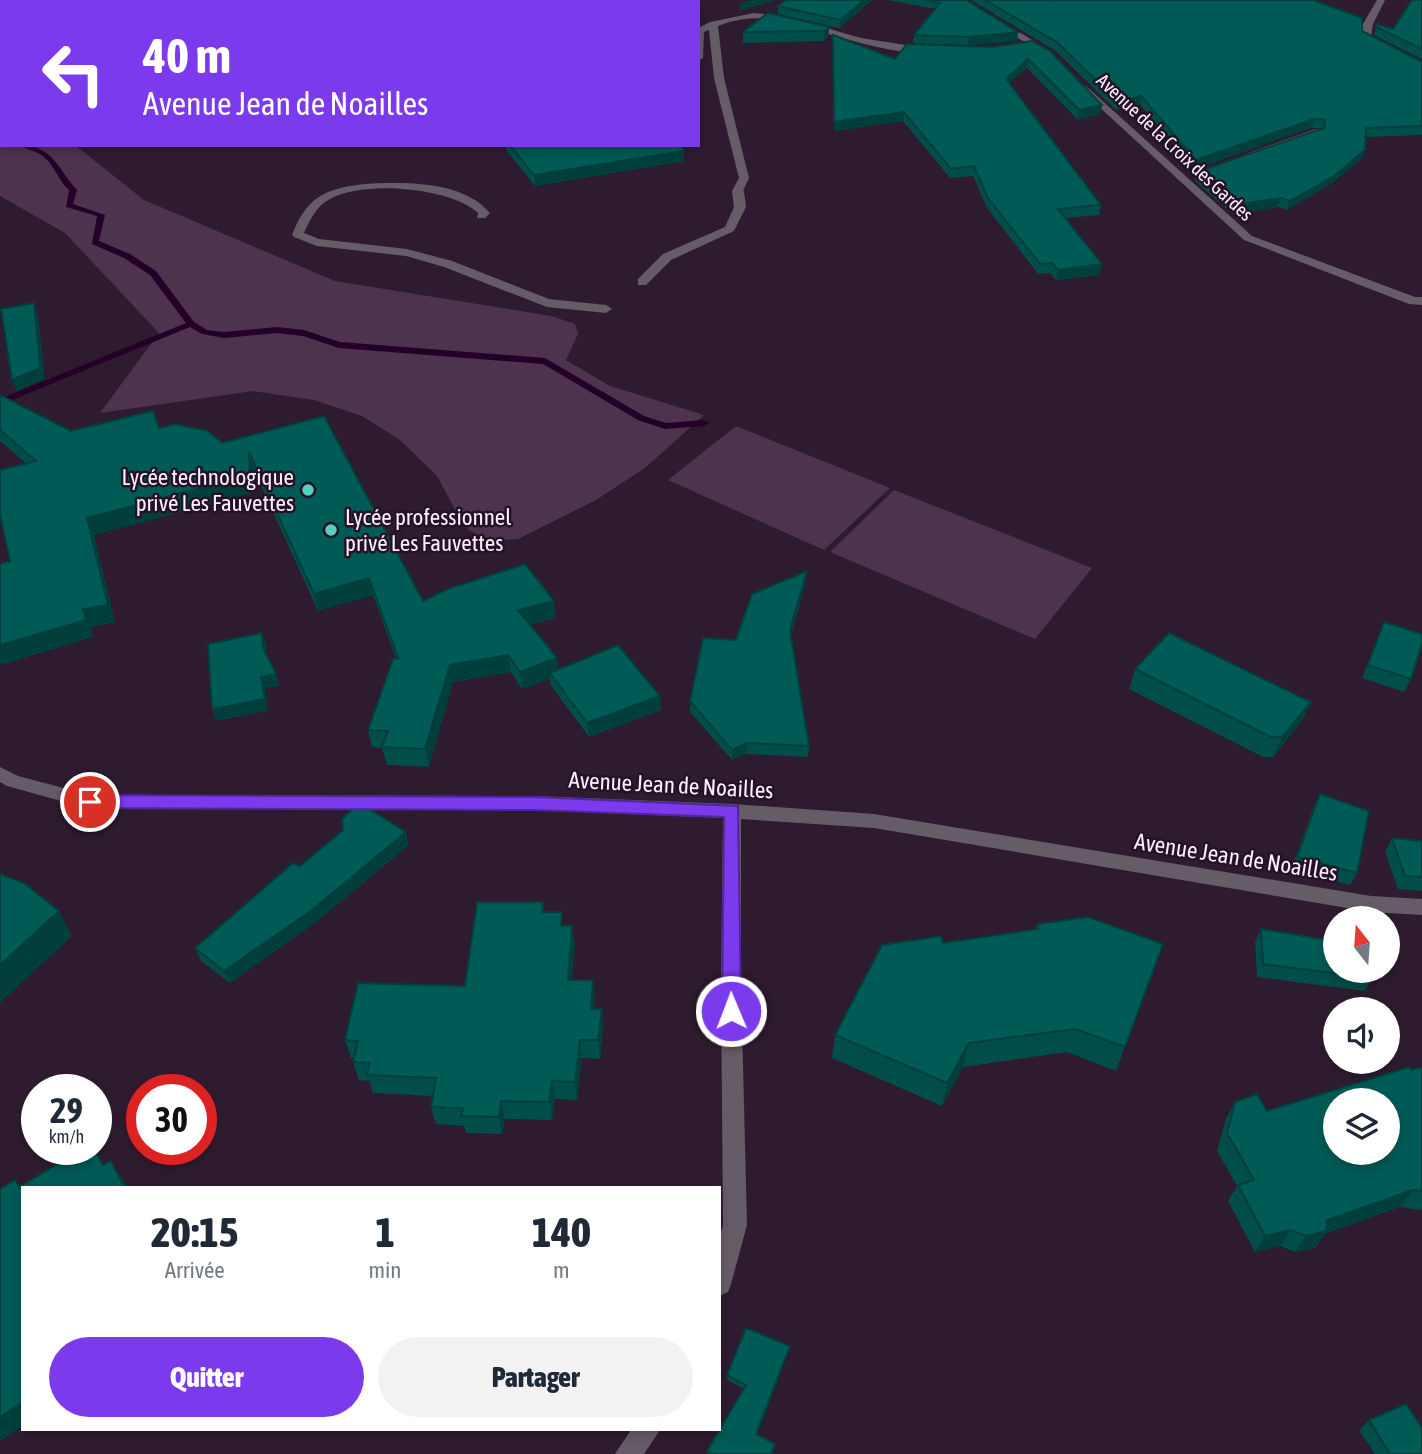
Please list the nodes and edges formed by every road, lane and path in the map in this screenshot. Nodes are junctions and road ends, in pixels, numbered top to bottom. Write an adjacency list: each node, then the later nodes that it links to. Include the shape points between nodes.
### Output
1 (960, 0): 5 (street)
2 (1381, 0): 9 (street, via 1366,37)
3 (713, 24): 4 (street); 7 (street, via 744,15 781,15 872,43); 14 (street, via 719,78 744,178 738,191 740,207 730,229 667,257)
4 (700, 30)
5 (1030, 44): 6 (street); 8 (street)
6 (1014, 47)
7 (941, 49)
8 (1052, 55)
9 (1422, 66)
10 (1079, 82): 15 (street, Avenue de la Croix des Gardes, via 1189,177 1248,238)
11 (1315, 132): 12 (street)
12 (1241, 158)
13 (481, 216): 16 (street, via 482,209 434,190 398,184 358,188 330,194 305,215 298,235 317,242 407,253 547,303)
14 (642, 282)
15 (1422, 301)
16 (606, 309)
17 (0, 774): 18 (street, Avenue Jean de Noailles, via 90,802 535,803)
18 (732, 811): 19 (street, Avenue Jean de Noailles, via 874,821 1371,904); 20 (street, via 735,1225)
19 (1422, 907)
20 (721, 1277)
21 (646, 1431): 22 (street)
22 (628, 1454)

